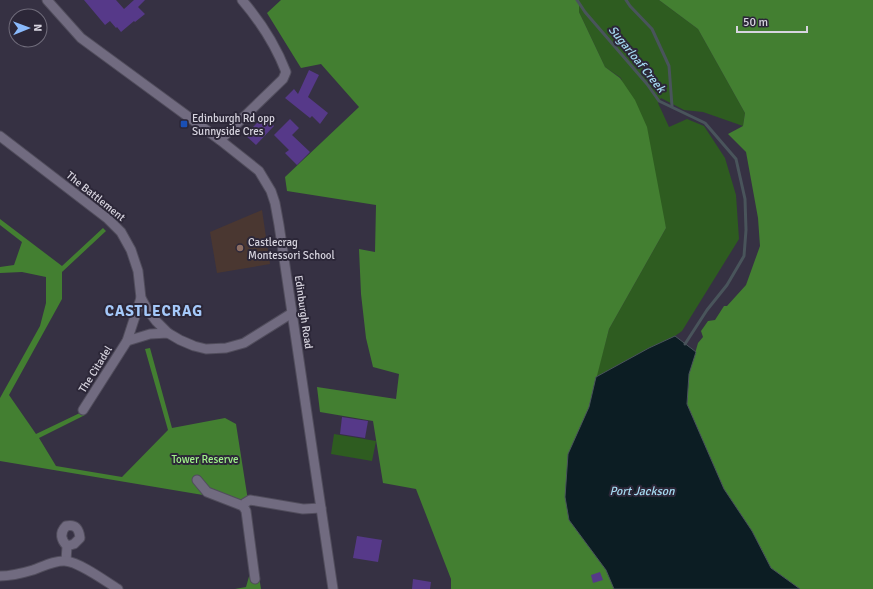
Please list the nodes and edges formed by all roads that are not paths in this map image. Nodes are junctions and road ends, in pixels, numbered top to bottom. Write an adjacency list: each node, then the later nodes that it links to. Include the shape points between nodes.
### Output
1 (47, 0): 4 (street, Edinburgh Road, via 82,38)
2 (242, 0): 4 (street, via 281,58 286,72 283,79)
3 (0, 136): 5 (street, The Battlement, via 108,219 121,232 138,271)
4 (220, 140): 6 (street, Edinburgh Road, via 259,171 271,191 279,225)
5 (141, 298): 7 (street, The Battlement); 8 (street, The Battlement)
6 (292, 313): 8 (street, The Citadel, via 244,343 226,348 194,346); 13 (street, Edinburgh Road)
7 (130, 330): 9 (street, The Citadel)
8 (168, 334): 9 (street, The Citadel, via 150,334)
9 (126, 341): 10 (street, The Citadel)
10 (83, 410)
11 (197, 480): 12 (street, via 207,492)
12 (243, 506): 13 (street, via 250,500 303,509); 17 (street, via 246,511)
13 (321, 508): 19 (street, Edinburgh Road)
14 (67, 546): 15 (street)
15 (66, 562): 16 (street, via 56,562 9,576); 18 (street, via 78,565)
16 (0, 576)
17 (255, 579)
18 (118, 589)
19 (333, 589)

